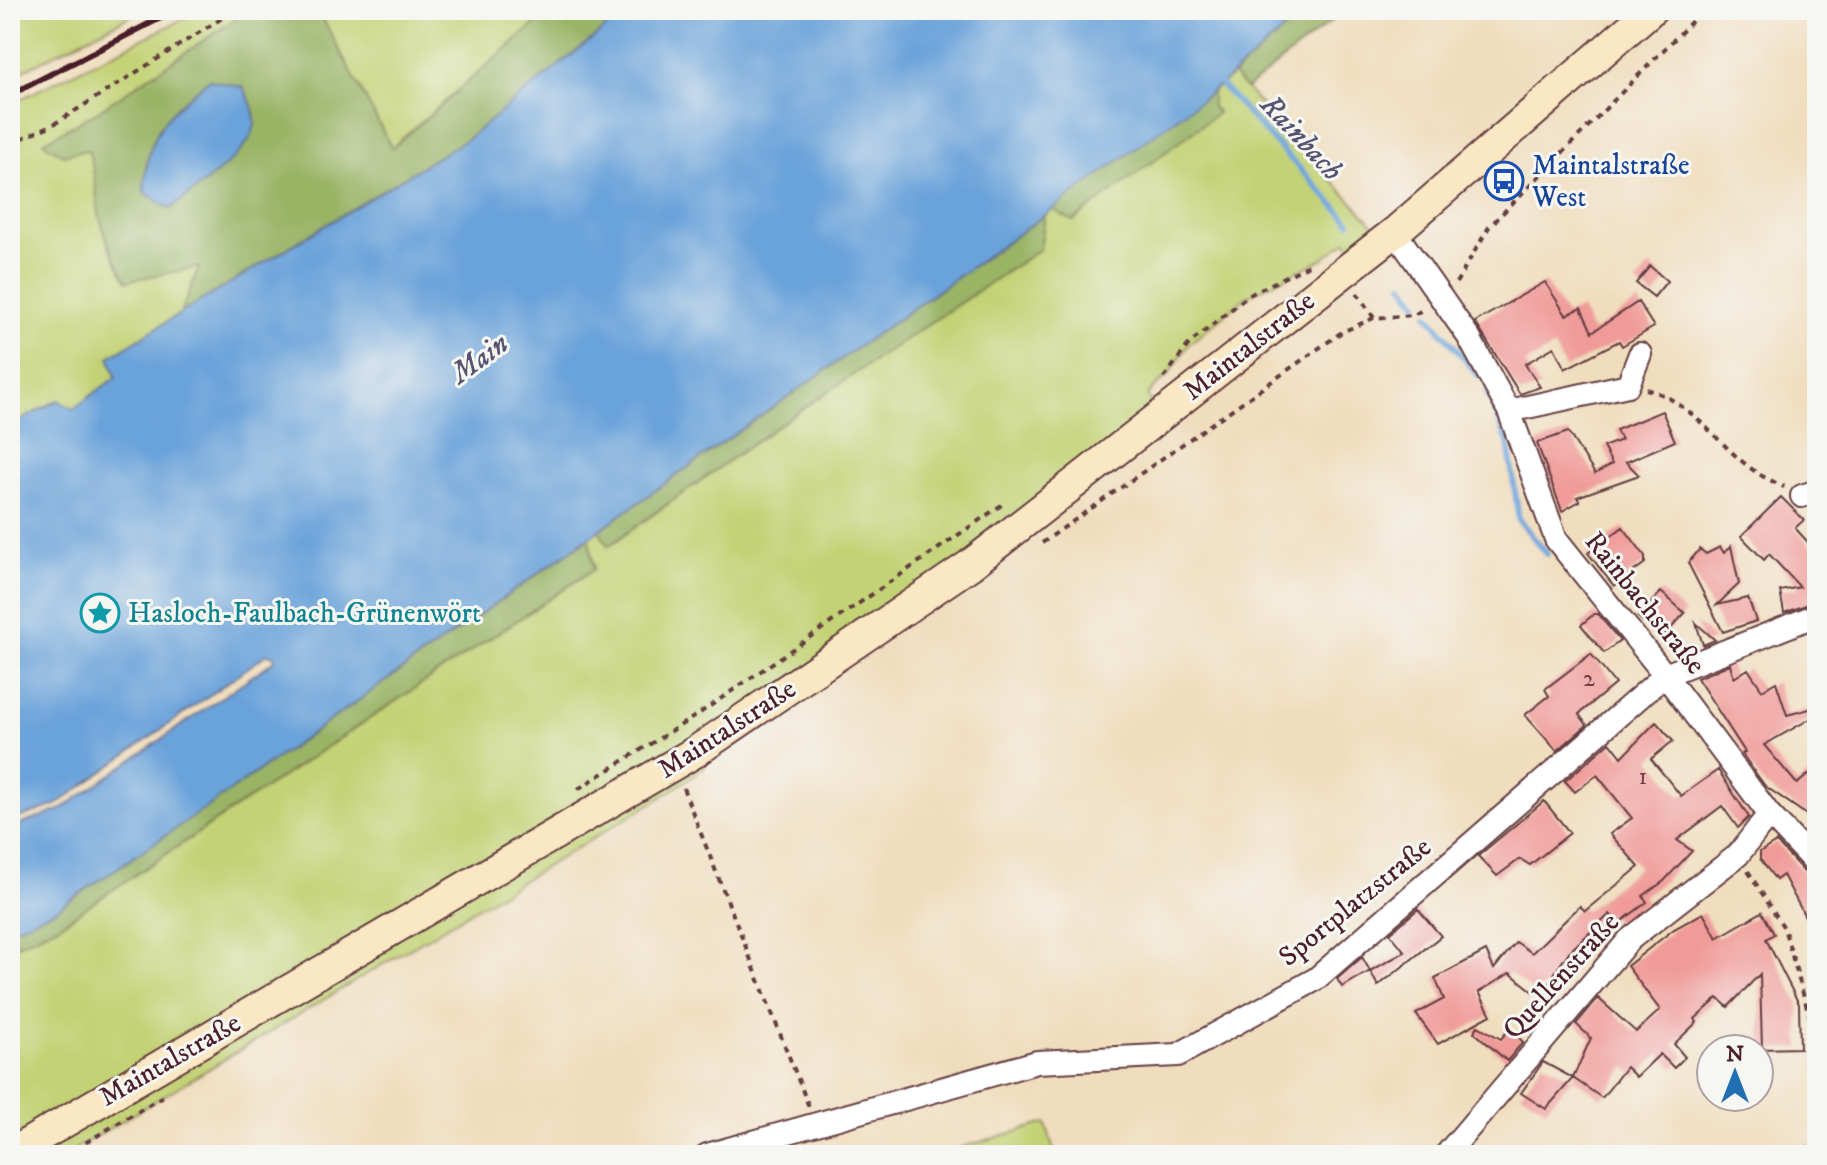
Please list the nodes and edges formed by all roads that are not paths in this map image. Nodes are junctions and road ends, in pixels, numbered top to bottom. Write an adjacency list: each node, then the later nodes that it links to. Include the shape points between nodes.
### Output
1 (1651, 10): 2 (main road, Maintalstraße)
2 (1395, 232): 4 (street, Rainbachstraße, via 1468,336); 9 (main road, Maintalstraße, via 970,565 695,752)
3 (1640, 354): 4 (street, via 1628,385)
4 (1509, 411): 6 (street, Rainbachstraße, via 1556,539)
5 (1817, 615): 6 (street, Sportplatzstraße)
6 (1665, 675): 7 (street, Rainbachstraße); 10 (street, Sportplatzstraße, via 1316,979 1178,1055 1037,1062)
7 (1769, 814): 8 (street); 11 (street, Quellenstraße, via 1738,855 1629,940)
8 (1817, 865)
9 (10, 1154)
10 (707, 1155)
11 (1446, 1155)

